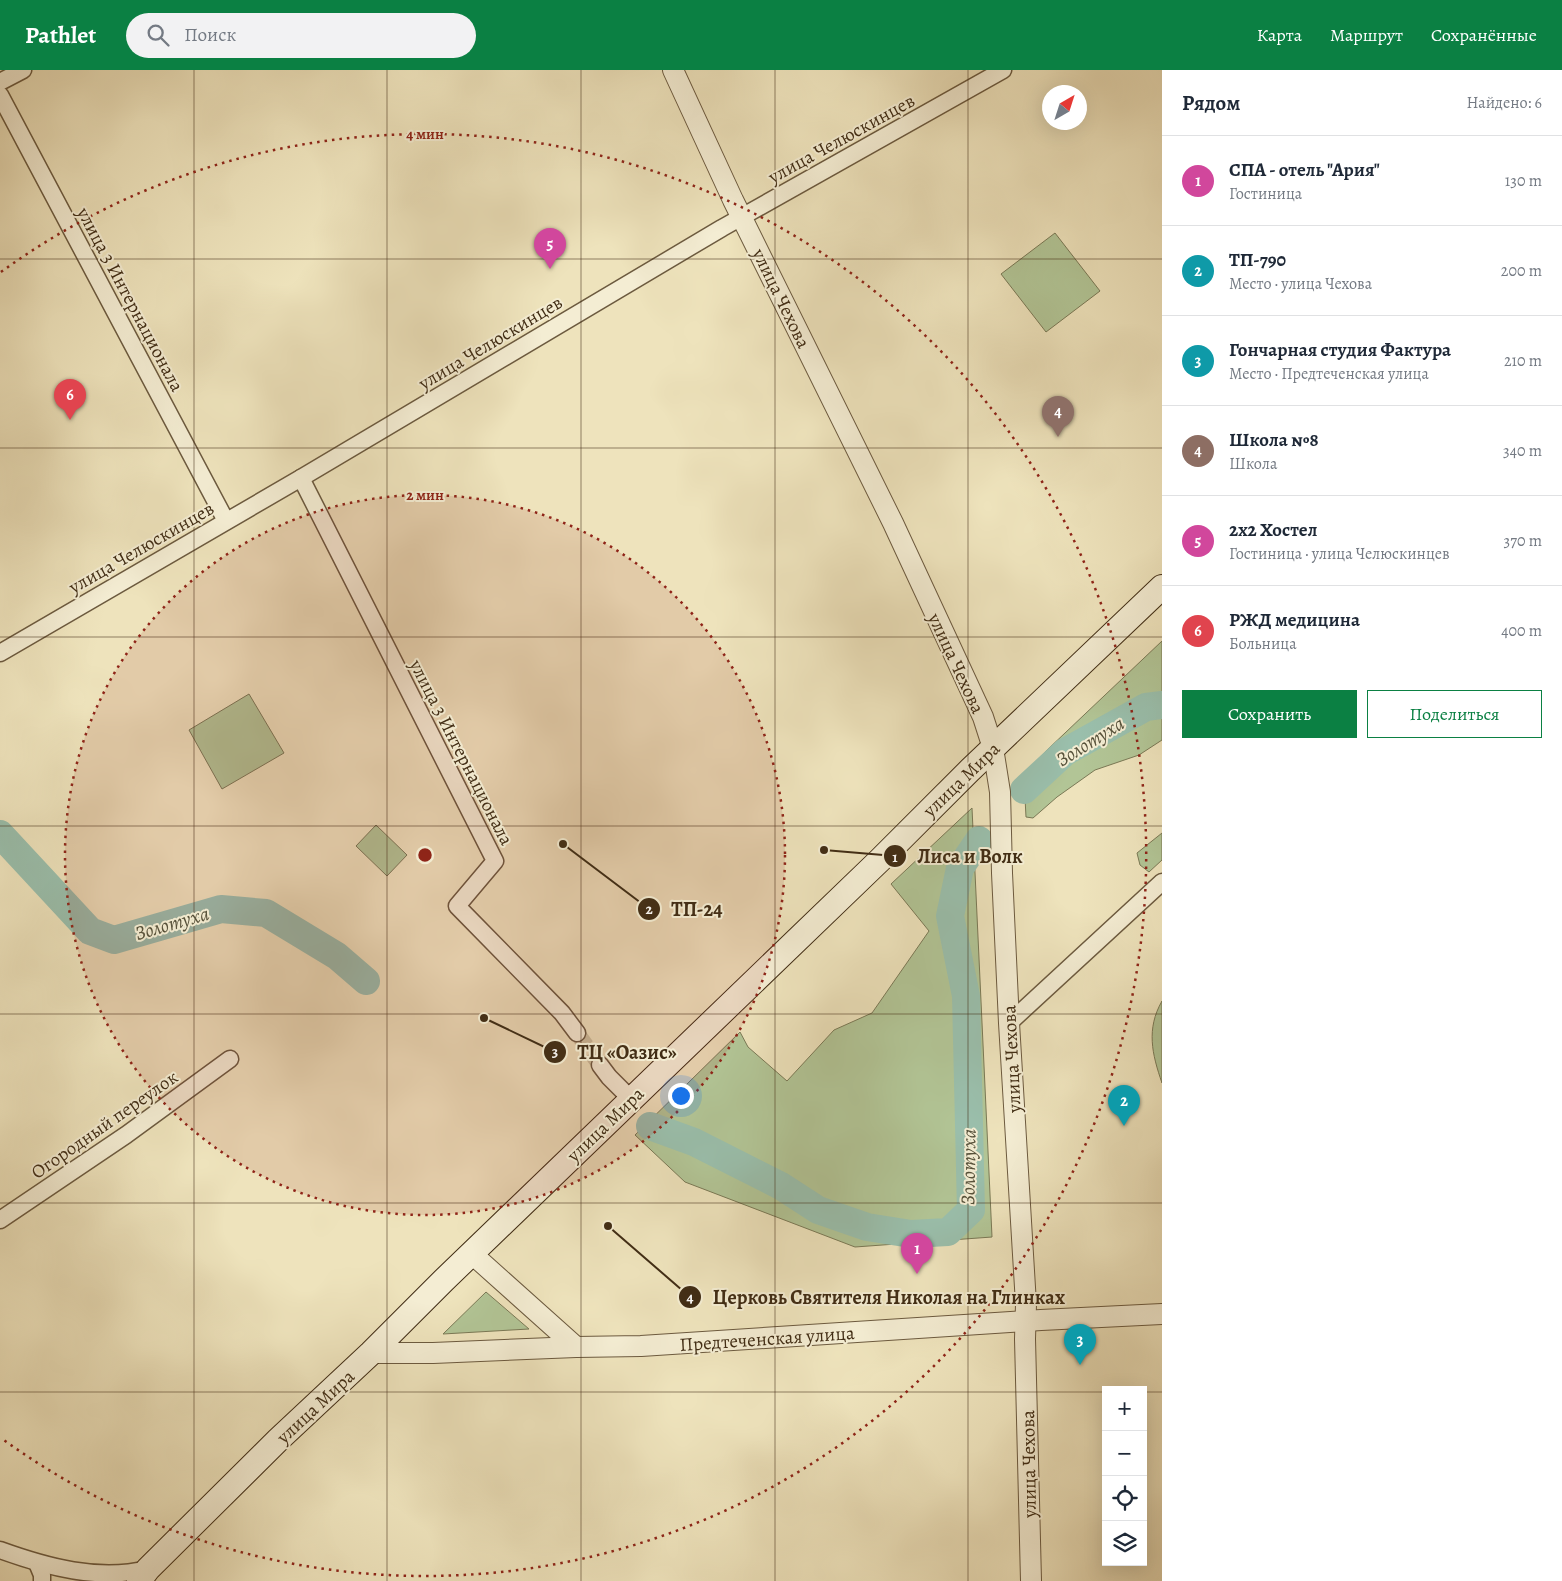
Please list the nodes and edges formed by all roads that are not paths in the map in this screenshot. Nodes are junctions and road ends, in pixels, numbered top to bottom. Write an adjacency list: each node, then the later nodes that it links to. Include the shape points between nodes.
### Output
1 (23, 70): 4 (street)
2 (673, 70): 6 (street, улица Чехова)
3 (1003, 70): 6 (street, улица Челюскинцев)
4 (0, 82)
5 (0, 95): 8 (street, улица 3 Интернационала)
6 (742, 216): 7 (street, улица Челюскинцев); 11 (street, улица Чехова, via 893,523 982,717)
7 (301, 478): 8 (street, улица Челюскинцев); 14 (street, улица 3 Интернационала, via 495,861 457,906)
8 (226, 521): 10 (street, улица Челюскинцев)
9 (1162, 587): 11 (main road, улица Мира)
10 (0, 653)
11 (993, 748): 13 (street, улица Чехова, via 1000,792); 17 (main road, улица Мира)
12 (1162, 882): 13 (street)
13 (1009, 1023): 21 (street, улица Чехова)
14 (578, 1033)
15 (230, 1059): 18 (street, Огородный переулок)
16 (600, 1065): 17 (street)
17 (631, 1099): 19 (main road, улица Мира)
18 (0, 1220)
19 (471, 1253): 22 (street); 23 (main road, улица Мира)
20 (1162, 1314): 21 (street, Предтеченская улица)
21 (1025, 1321): 22 (street, Предтеченская улица, via 641,1346); 28 (street, улица Чехова)
22 (576, 1347): 23 (street, Предтеченская улица)
23 (372, 1353): 26 (main road, улица Мира, via 278,1440)
24 (0, 1550): 25 (street)
25 (36, 1563): 26 (street, via 89,1574); 27 (street)
26 (140, 1577)
27 (42, 1581)
28 (1031, 1581)

